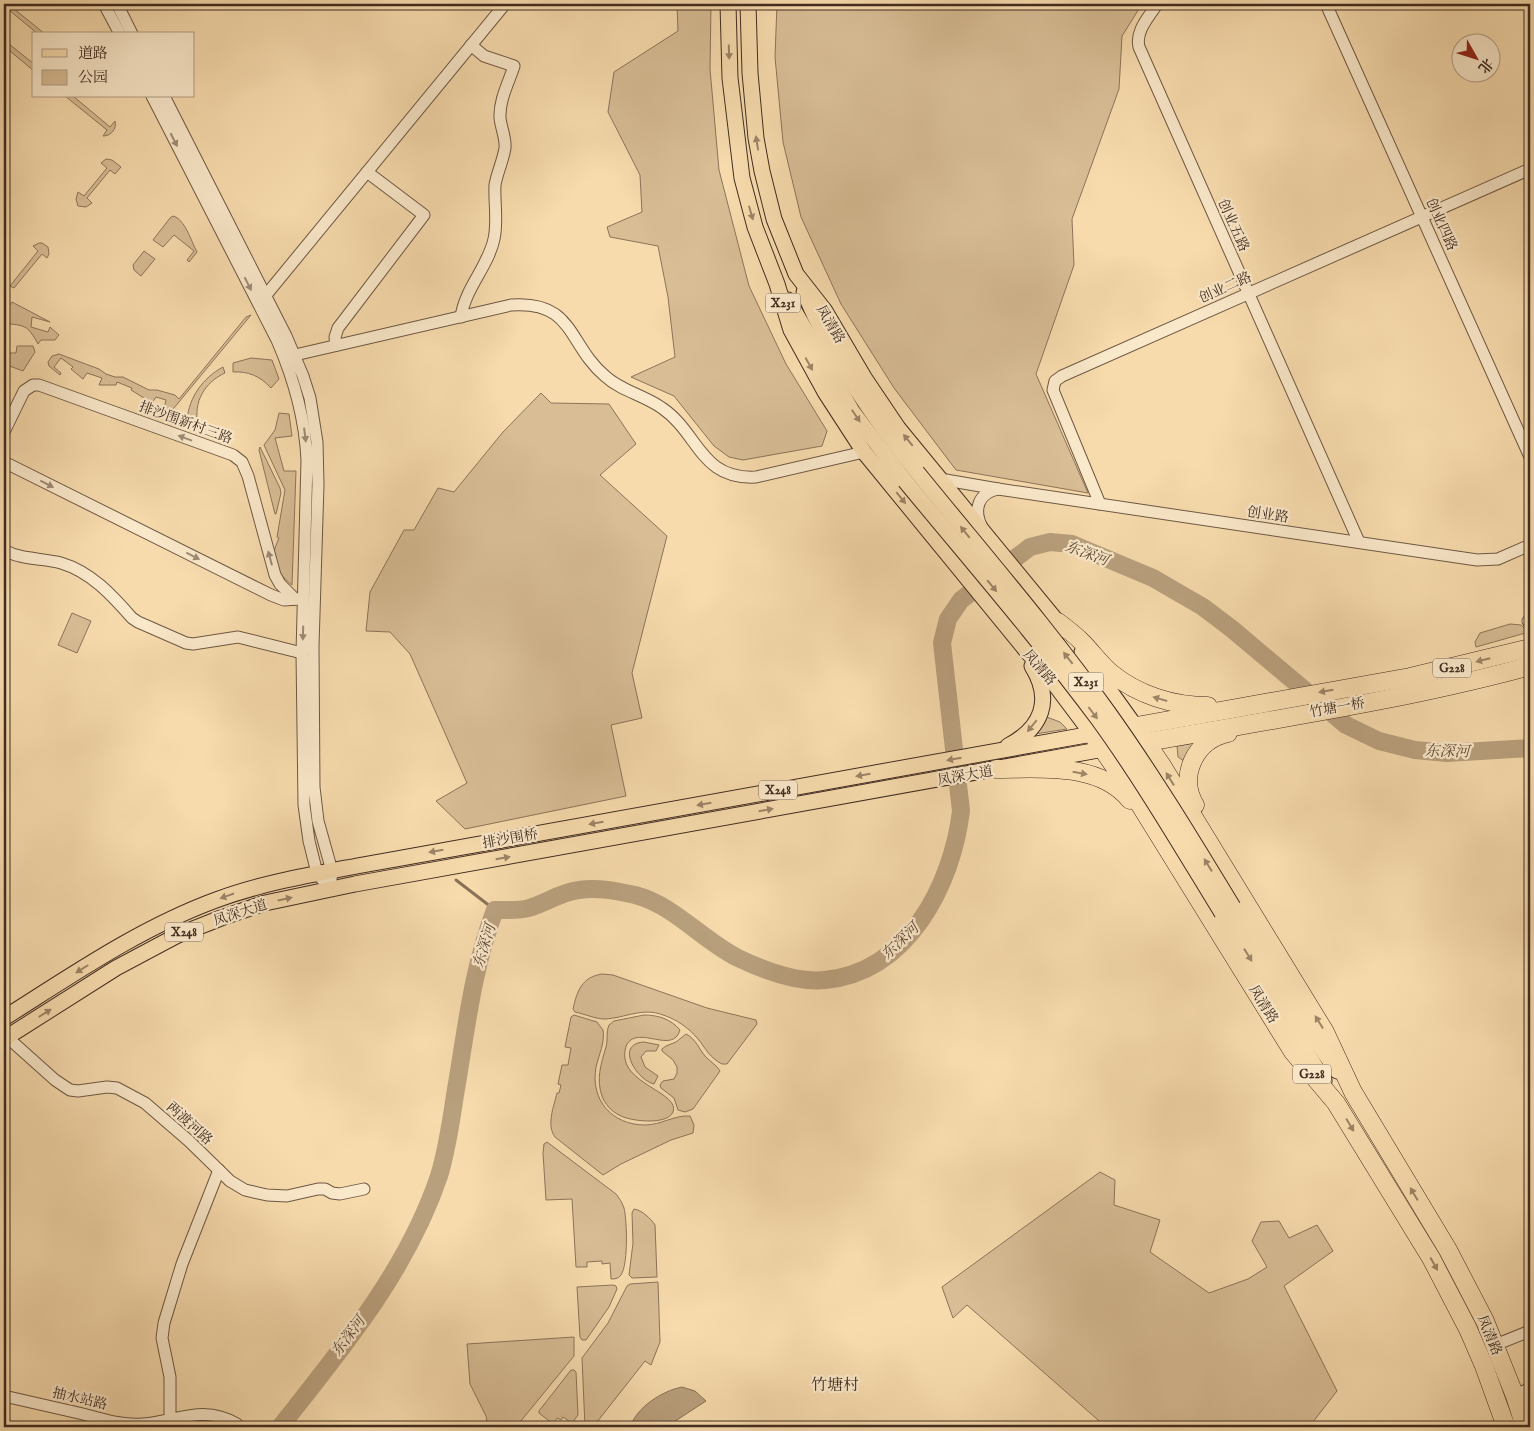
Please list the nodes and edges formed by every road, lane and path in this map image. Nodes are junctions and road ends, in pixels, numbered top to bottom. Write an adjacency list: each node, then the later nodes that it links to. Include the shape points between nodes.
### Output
1 (104, 4): 8 (street)
2 (117, 4): 9 (street)
3 (505, 4): 10 (street)
4 (748, 4): 16 (main road, 凤清路 / X231, one-way to 4, via 774,218 758,147 750,73)
5 (1157, 4): 18 (street, 创业五路, via 1139,32 1139,47)
6 (1326, 4): 15 (street, 创业四路)
7 (728, 5): 17 (main road, 凤清路 / X231, one-way to 17, via 730,78 742,178 750,211)
8 (119, 32)
9 (131, 32)
10 (471, 45): 14 (street); 20 (street, via 484,56 514,66 501,106 505,148 495,185 494,240 466,295)
11 (153, 98): 35 (street, one-way to 35, via 292,377 303,418 307,460)
12 (165, 98): 19 (street)
13 (1530, 169): 15 (street, 创业二路)
14 (366, 172): 19 (street); 21 (street, via 424,216 338,328)
15 (1422, 217): 18 (street, 创业二路); 25 (street, 创业四路)
16 (796, 274): 27 (main road, 凤清路 / X231, via 814,317); 28 (main road, 凤清路 / X231, one-way to 16, via 886,412 825,311)
17 (777, 284): 24 (main road, 凤清路 / X231, one-way to 24, via 799,346); 27 (main road, 凤清路 / X231, one-way to 27, via 852,411)
18 (1248, 293): 30 (street, 创业二路, via 1062,376 1055,382 1053,390); 32 (street, 创业五路)
19 (266, 295): 22 (street)
20 (461, 316): 21 (street); 24 (street, via 523,304 536,305 554,313 566,324 605,377 668,412 709,462 731,474 756,477)
21 (336, 345): 22 (street)
22 (295, 354): 52 (street, via 310,398 317,442 314,787 318,822)
23 (4, 432): 35 (street, 排沙围新村三路, one-way to 23, via 280,584 275,575 248,476 238,458 34,385 24,391)
24 (864, 452): 38 (main road, 凤清路 / X231, one-way to 38)
25 (1530, 457)
26 (4, 462): 35 (street, one-way to 35, via 271,595 284,600)
27 (911, 476): 57 (main road, 凤清路 / X231, bridge, via 1098,720)
28 (940, 480): 29 (street, 创业路); 31 (main road, 凤清路 / X231)
29 (998, 488): 30 (street, 创业路); 31 (street, via 986,492 979,503 978,515)
30 (1100, 504): 32 (street, 创业路)
31 (984, 531): 36 (main road, 凤清路 / X231)
32 (1359, 542): 33 (street, 创业路, via 1487,561)
33 (1530, 545)
34 (4, 550): 39 (street, via 13,555 73,568 102,586 138,622 186,643 238,637)
35 (299, 599): 39 (street, one-way to 39)
36 (1058, 622): 41 (highway, one-way to 36, via 1198,706 1145,694 1110,673 1082,641); 43 (main road, 凤清路 / X231)
37 (1530, 648): 41 (highway, 竹塘一桥 / G228, one-way to 41, via 1447,669)
38 (1024, 649): 44 (main road, 凤清路 / X231); 47 (main road, one-way to 47, via 1041,683 1042,709 1036,723)
39 (302, 653): 53 (street, via 304,804)
40 (1530, 666): 42 (highway, 竹塘一桥 / G228, via 1393,697)
41 (1260, 703): 43 (highway, 凤深大道 / G228)
42 (1273, 719): 45 (highway, 凤深大道 / G228); 54 (highway, G228, via 1252,729 1211,740 1195,756 1188,773 1191,798 1219,846)
43 (1135, 726): 44 (highway, 凤深大道 / G228); 45 (highway, 凤清路 / G228)
44 (1092, 734): 46 (highway, 凤清路 / G228); 47 (main road, 凤深大道 / X248)
45 (1146, 742): 46 (highway, 凤深大道 / G228); 54 (highway, 凤清路 / G228, one-way to 45)
46 (1104, 749): 47 (main road, 凤深大道 / X248); 50 (highway, 凤清路 / G228)
47 (996, 760): 48 (main road, 凤深大道 / X248, one-way to 48, via 912,766); 49 (main road, 凤深大道 / X248, one-way to 47, via 912,784); 50 (highway, one-way to 50, via 1036,769 1075,772 1107,782 1127,797 1148,827)
48 (644, 814): 51 (main road, 排沙围桥 / X248, one-way to 51)
49 (650, 831): 55 (main road, 排沙围桥 / X248, one-way to 49)
50 (1164, 842): 61 (highway, 凤清路 / G228, via 1293,1052)
51 (376, 862): 52 (main road, 凤深大道 / X248)
52 (332, 871): 53 (main road, 凤深大道 / X248); 56 (street)
53 (317, 874): 56 (street); 58 (main road, 凤深大道 / X248, one-way to 58, via 236,893 172,918 109,952)
54 (1230, 877): 60 (highway, 凤清路 / G228, one-way to 54, via 1325,1032)
55 (386, 879): 56 (main road, 凤深大道 / X248)
56 (330, 889): 59 (main road, 凤深大道 / X248, one-way to 56, via 116,968 178,935 264,903)
57 (1228, 910): 60 (main road, 凤清路 / X231); 61 (main road, 凤清路 / X231, one-way to 61)
58 (4, 1018)
59 (6, 1038): 62 (street, 两渡河路, via 70,1090 117,1088 145,1103)
60 (1353, 1092): 65 (highway, 凤清路 / G228, one-way to 60, via 1448,1250)
61 (1336, 1103): 70 (highway, 凤清路 / G228, one-way to 70, via 1450,1293 1484,1366)
62 (219, 1170): 63 (street, 两渡河路, via 238,1187 267,1195 296,1195 318,1189 340,1194); 68 (street, via 182,1264 164,1323 162,1338 170,1377)
63 (364, 1189)
64 (1530, 1331): 65 (street)
65 (1495, 1345): 66 (highway, 凤清路 / G228)
66 (1523, 1392): 71 (highway, 凤清路 / G228)
67 (4, 1396): 68 (street, 抽水站路, via 121,1424 146,1424)
68 (170, 1418): 69 (street, 抽水站路, via 214,1415)
69 (237, 1424)
70 (1506, 1427)
71 (1525, 1427)

